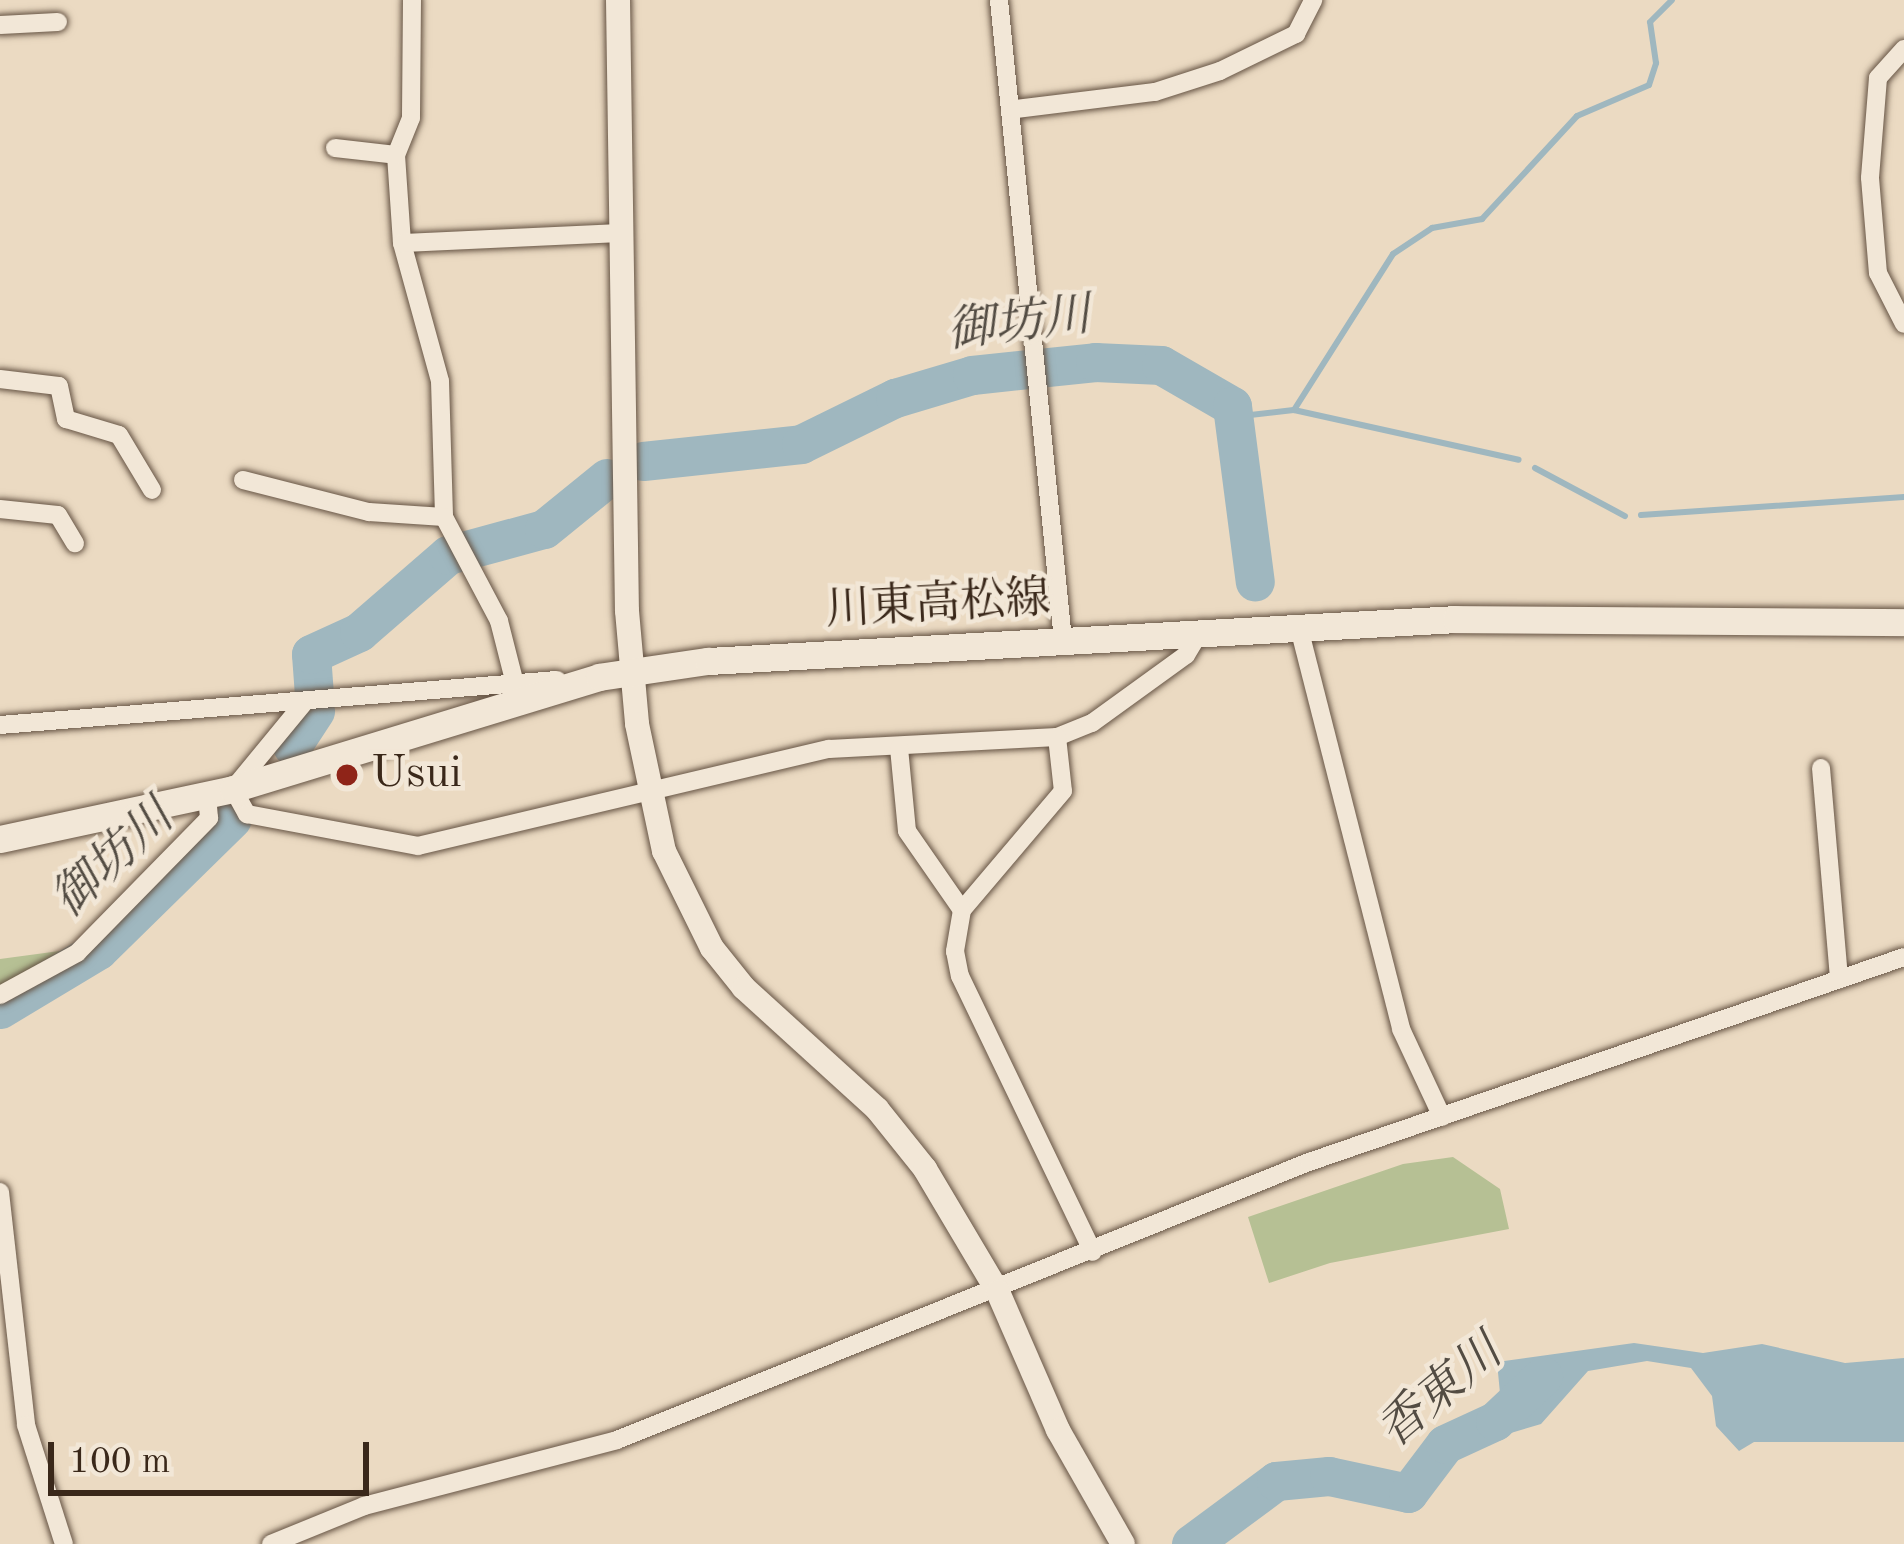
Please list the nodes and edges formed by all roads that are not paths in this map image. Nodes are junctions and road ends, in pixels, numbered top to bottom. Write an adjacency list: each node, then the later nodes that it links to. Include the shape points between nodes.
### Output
1 (412, 0): 10 (street, via 412,118)
2 (618, 0): 11 (street)
3 (999, 0): 8 (street)
4 (1313, 0): 8 (street, via 1296,34 1220,71 1155,92)
5 (58, 22): 6 (street)
6 (0, 25)
7 (1904, 49): 13 (street, via 1879,78 1870,178 1878,273)
8 (1016, 109): 23 (street)
9 (335, 148): 10 (street)
10 (396, 155): 12 (street)
11 (622, 233): 12 (street); 24 (street)
12 (402, 243): 18 (street, via 440,381)
13 (1904, 324)
14 (0, 379): 16 (street, via 58,386 66,418 118,435)
15 (243, 480): 18 (street, via 369,512)
16 (152, 490)
17 (0, 509): 19 (street, via 58,515)
18 (444, 518): 26 (street, via 499,621)
19 (75, 543)
20 (1904, 622): 21 (main road, 川東高松線, via 1456,619)
21 (1299, 628): 22 (main road, 川東高松線); 39 (street, via 1401,1029)
22 (1199, 633): 23 (main road, 川東高松線); 29 (street, via 1186,655 1092,723)
23 (1063, 640): 24 (main road, 川東高松線)
24 (634, 671): 25 (main road, 川東高松線); 32 (street)
25 (598, 677): 26 (street); 33 (main road, 川東高松線)
26 (515, 684): 27 (street)
27 (303, 704): 28 (street); 33 (street)
28 (0, 725)
29 (1057, 737): 30 (street); 35 (street, via 1063,791)
30 (899, 748): 32 (street, via 829,749); 35 (street, via 907,831)
31 (1821, 768): 37 (street)
32 (648, 790): 33 (street, via 418,846 247,814); 42 (street, via 664,851 712,948 778,1024 877,1109 925,1169)
33 (220, 792): 34 (main road, 川東高松線); 38 (street, via 209,818 77,952)
34 (0, 839)
35 (962, 910): 41 (street, via 960,976)
36 (1904, 957): 37 (street)
37 (1839, 980): 39 (street)
38 (0, 994)
39 (1442, 1118): 41 (street)
40 (0, 1192): 43 (street, via 26,1425)
41 (1093, 1252): 42 (street)
42 (998, 1292): 44 (street, via 617,1440 364,1506); 45 (street)
43 (64, 1544)
44 (271, 1544)
45 (1124, 1544)

